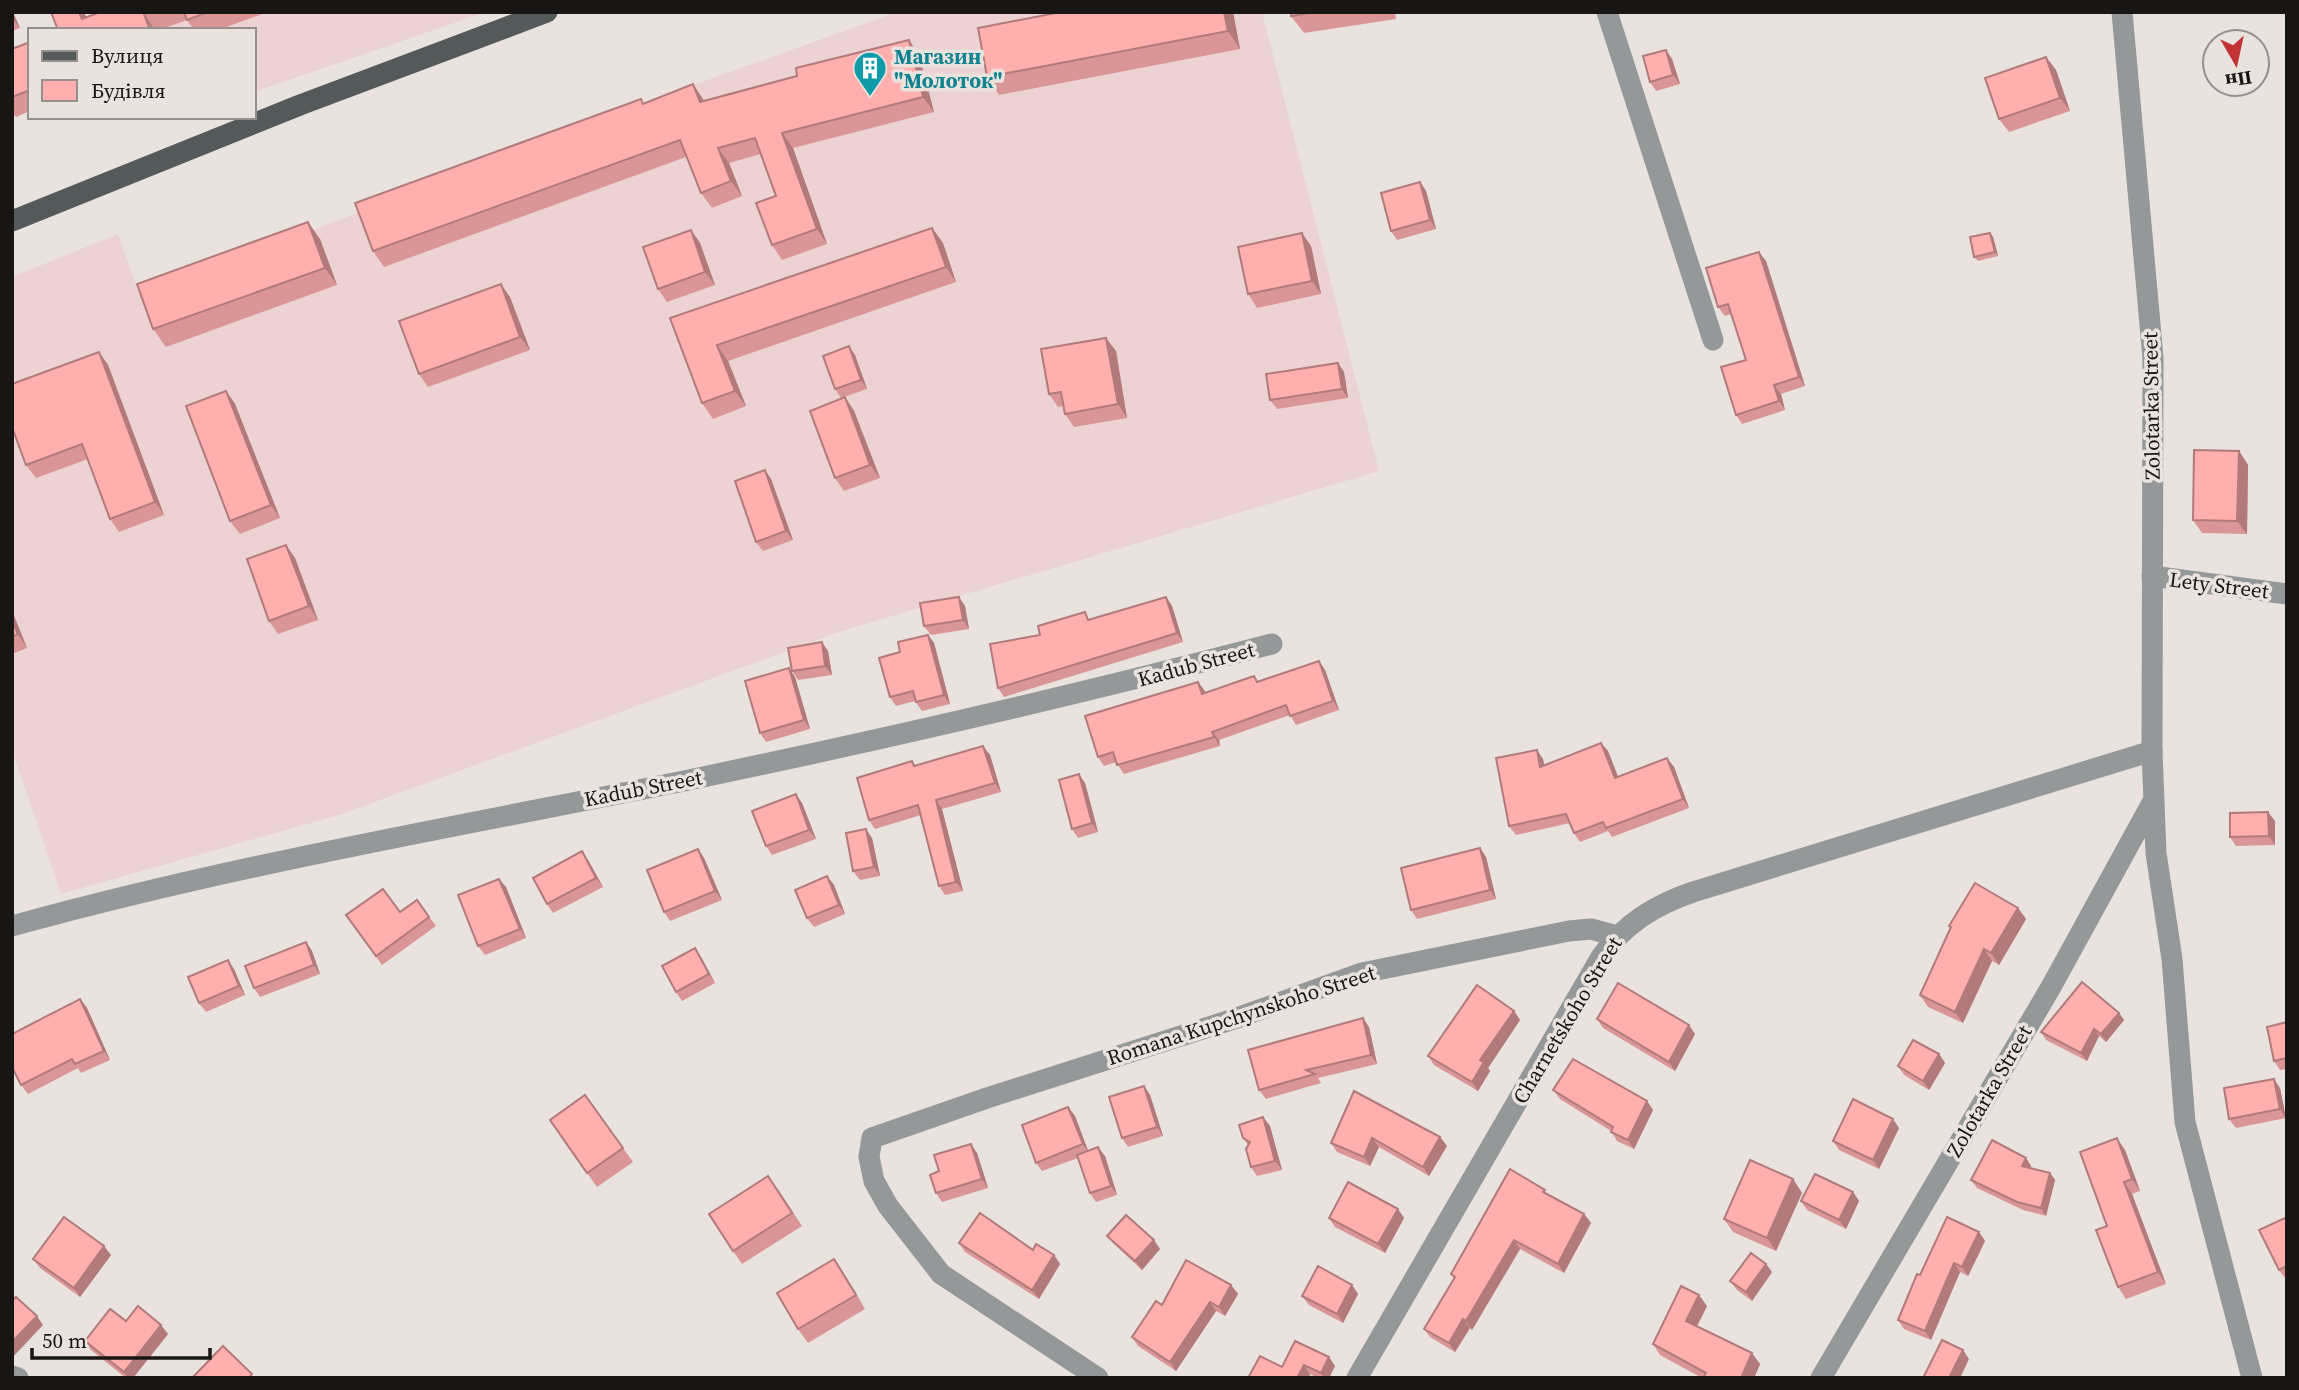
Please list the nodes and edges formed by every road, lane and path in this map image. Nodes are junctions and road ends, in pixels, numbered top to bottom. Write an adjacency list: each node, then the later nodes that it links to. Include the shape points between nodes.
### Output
1 (547, 12): 4 (main road)
2 (1607, 12): 5 (street)
3 (2122, 12): 6 (street, Zolotarka Street, via 2153,358)
4 (12, 221)
5 (1713, 340)
6 (2151, 576): 7 (street, Lety Street); 9 (street, Zolotarka Street)
7 (2287, 594)
8 (1272, 644): 11 (street, Kadub Street, via 976,718 382,840 115,898)
9 (2152, 751): 10 (street, Zolotarka Street); 12 (street, Charnetskoho Street, via 1693,891 1645,914)
10 (2153, 801): 17 (street, Zolotarka Street, via 2051,987); 18 (street, Zolotarka Street, via 2185,1122)
11 (12, 926)
12 (1617, 936): 15 (street, Romana Kupchynskoho Street, via 1591,929 1569,931 1362,973 872,1138 869,1157 874,1181 887,1206 941,1274); 16 (street, Charnetskoho Street)
13 (12, 1376): 14 (street)
14 (18, 1378)
15 (1098, 1378)
16 (1357, 1378)
17 (1821, 1378)
18 (2252, 1378)

